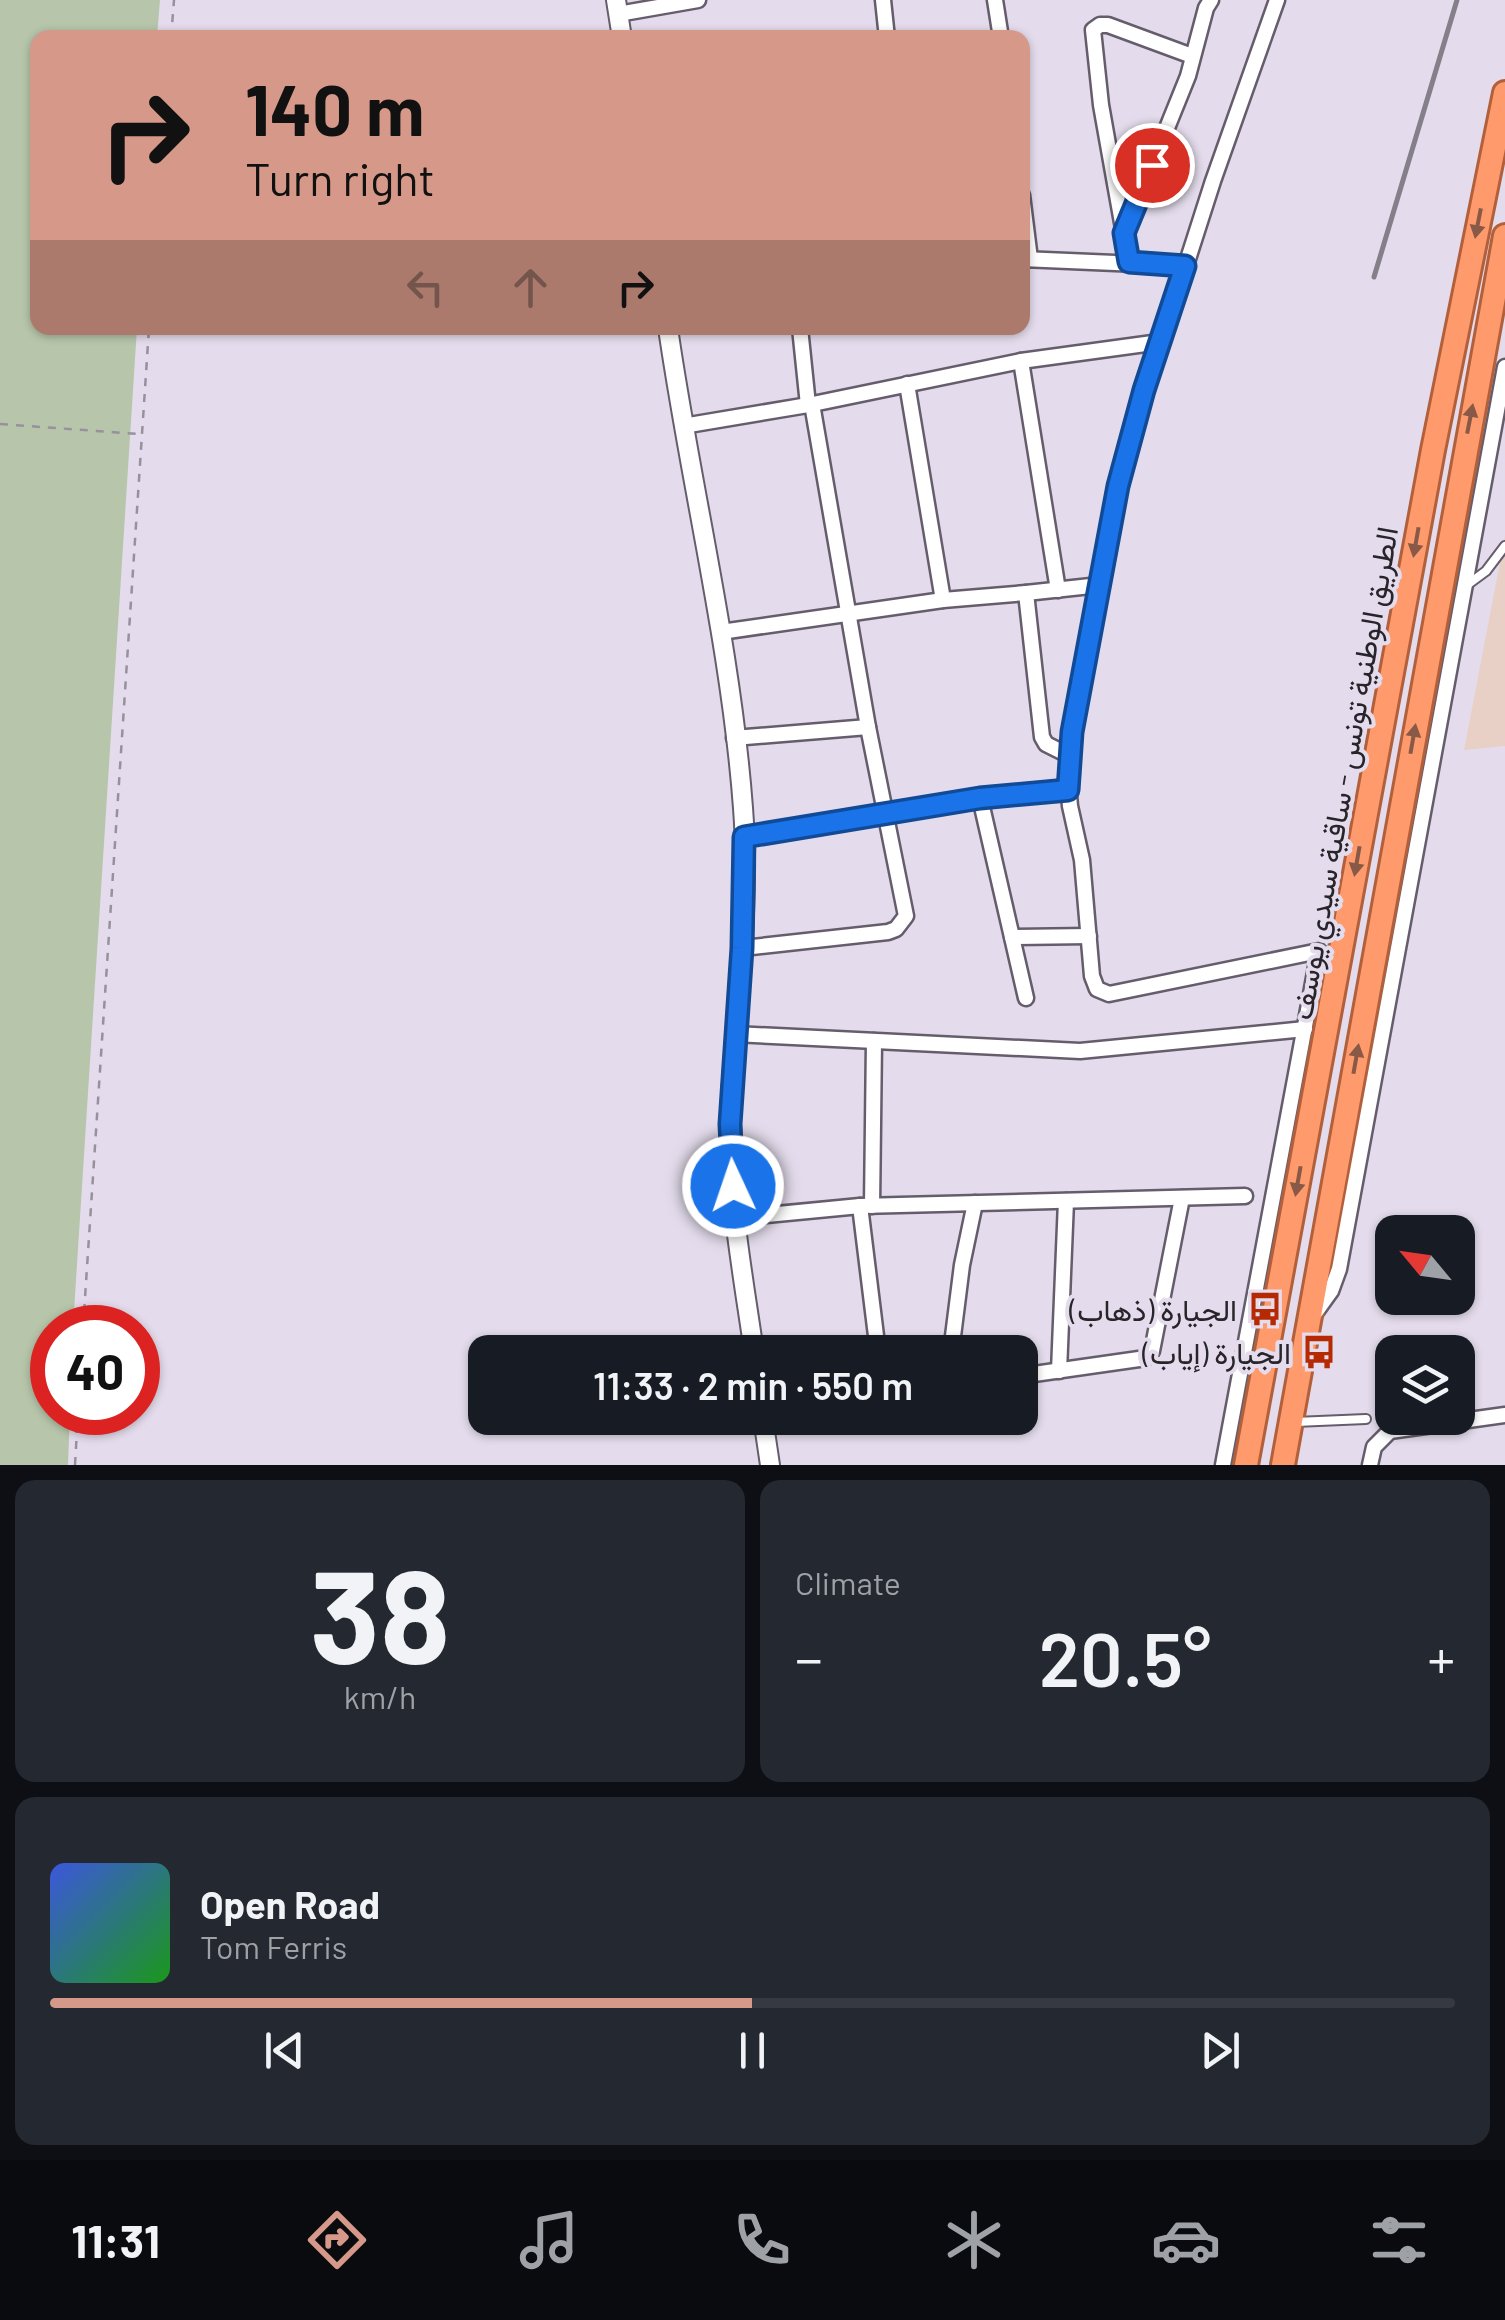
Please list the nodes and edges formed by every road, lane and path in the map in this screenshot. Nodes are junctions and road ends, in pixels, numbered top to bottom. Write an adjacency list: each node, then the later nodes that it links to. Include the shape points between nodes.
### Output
1 (174, 0): 8 (path)
2 (698, 0): 7 (street)
3 (882, 0): 9 (street)
4 (995, 0): 10 (street)
5 (1212, 0): 11 (street)
6 (1277, 0): 17 (street)
7 (617, 7)
8 (172, 30)
9 (886, 30)
10 (1001, 30)
11 (1192, 56): 13 (street); 13 (street, via 1108,25 1094,30)
12 (1505, 93): 73 (highway, الطريق الوطنية تونس - ساقية سيدي يوسف, one-way to 73)
13 (1124, 233): 16 (street)
14 (1505, 236): 59 (highway, الطريق الوطنية تونس - ساقية سيدي يوسف, one-way to 14)
15 (1030, 259): 16 (street)
16 (1129, 262): 17 (street)
17 (1185, 266): 21 (street)
18 (148, 335): 29 (path)
19 (669, 335): 28 (street)
20 (801, 335): 26 (street)
21 (1160, 342): 22 (street); 31 (street, via 1122,470)
22 (1022, 361): 24 (street); 33 (street)
23 (1505, 367): 25 (street)
24 (907, 384): 26 (street); 35 (street)
25 (1502, 404): 32 (street)
26 (810, 405): 28 (street); 36 (street)
27 (0, 424): 29 (path)
28 (683, 426): 37 (street)
29 (141, 434): 58 (path)
30 (1505, 546): 32 (lane)
31 (1100, 585): 33 (street); 40 (street)
32 (1467, 585): 59 (street, via 1339,1269)
33 (1058, 590): 34 (street)
34 (1026, 593): 35 (street); 40 (street, via 1042,737)
35 (942, 600): 36 (street)
36 (849, 614): 37 (street); 38 (street)
37 (721, 632): 39 (street)
38 (868, 727): 39 (street); 43 (street)
39 (734, 738): 44 (street)
40 (1068, 755): 41 (street)
41 (1068, 790): 42 (street); 46 (street)
42 (980, 798): 43 (street); 45 (street)
43 (884, 814): 44 (street); 47 (street, via 906,916 896,929)
44 (744, 837): 47 (street)
45 (1012, 936): 46 (street); 48 (street)
46 (1089, 936): 49 (street, via 1093,983 1108,994 1319,951)
47 (742, 948): 50 (street)
48 (1026, 998)
49 (1305, 1029): 51 (street, via 1080,1051); 72 (street)
50 (734, 1034): 51 (street); 57 (street)
51 (874, 1041): 56 (street)
52 (1245, 1196): 53 (street)
53 (1182, 1198): 54 (street); 63 (street, via 1152,1351 1139,1361)
54 (1066, 1201): 55 (street); 63 (street)
55 (976, 1203): 56 (street); 62 (street)
56 (866, 1206): 57 (street); 61 (street)
57 (734, 1218): 60 (street)
58 (85, 1305)
59 (1310, 1320): 67 (highway, الطريق الوطنية تونس - ساقية سيدي يوسف)
60 (751, 1335)
61 (877, 1335)
62 (954, 1335)
63 (1059, 1371): 64 (street)
64 (1038, 1374)
65 (1505, 1415): 75 (street, via 1390,1432 1374,1447)
66 (1366, 1419): 67 (lane)
67 (1291, 1422): 74 (highway, الطريق الوطنية تونس - ساقية سيدي يوسف)
68 (77, 1435): 70 (path)
69 (766, 1435): 71 (street)
70 (75, 1465)
71 (770, 1465)
72 (1223, 1465)
73 (1246, 1465)
74 (1283, 1465)
75 (1370, 1465)

